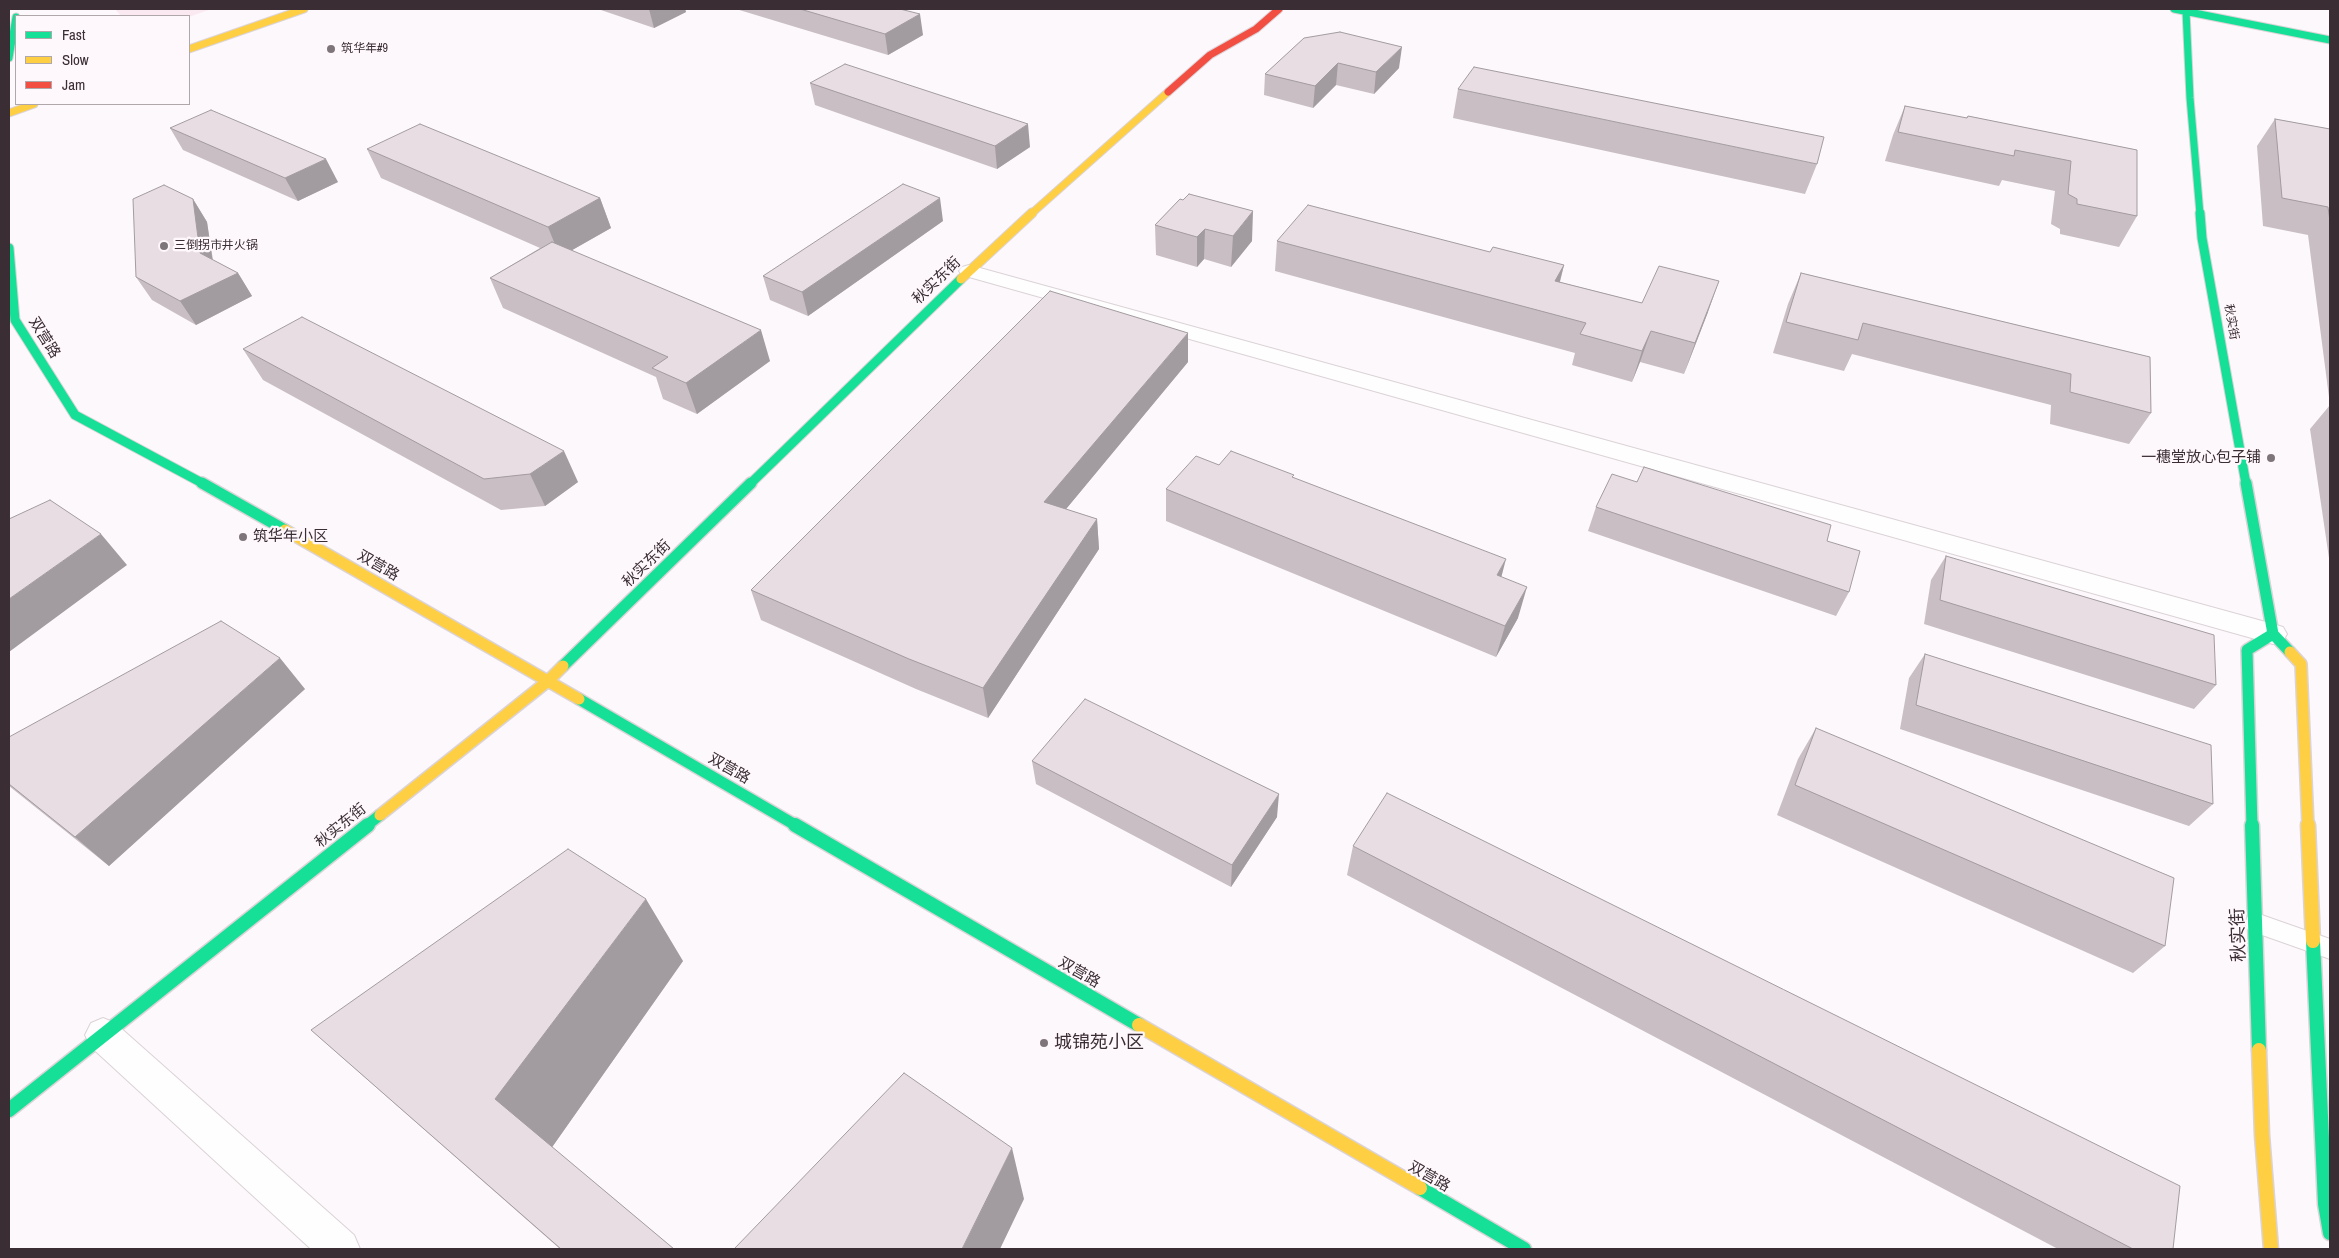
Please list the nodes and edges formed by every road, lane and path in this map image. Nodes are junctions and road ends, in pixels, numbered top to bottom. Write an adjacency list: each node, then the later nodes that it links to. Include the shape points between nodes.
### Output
1 (304, 9): 8 (street)
2 (1279, 9): 13 (street, 秋实东街, via 1256,29 1210,55)
3 (2180, 10): 6 (street); 14 (street, 秋实街, via 2202,238)
4 (2285, 20): 6 (street, via 2283,25)
5 (15, 23): 9 (street)
6 (2291, 32): 7 (street)
7 (2330, 40)
8 (190, 49)
9 (9, 58)
10 (31, 105): 11 (street)
11 (9, 113)
12 (9, 248): 15 (street, 双营路, via 15,320 75,415 184,473)
13 (969, 271): 14 (street); 15 (street, 秋实东街)
14 (2273, 634): 16 (street, 秋实街, via 2247,650); 17 (street, via 2301,664)
15 (548, 681): 18 (street, 秋实东街); 22 (street, 双营路)
16 (2256, 923): 17 (lane); 23 (street, 秋实街, via 2262,1135)
17 (2322, 946): 20 (street, via 2325,1204)
18 (103, 1035): 19 (street, 秋实东街); 21 (street)
19 (9, 1110)
20 (2330, 1233)
21 (340, 1249)
22 (1524, 1249)
23 (2271, 1249)

